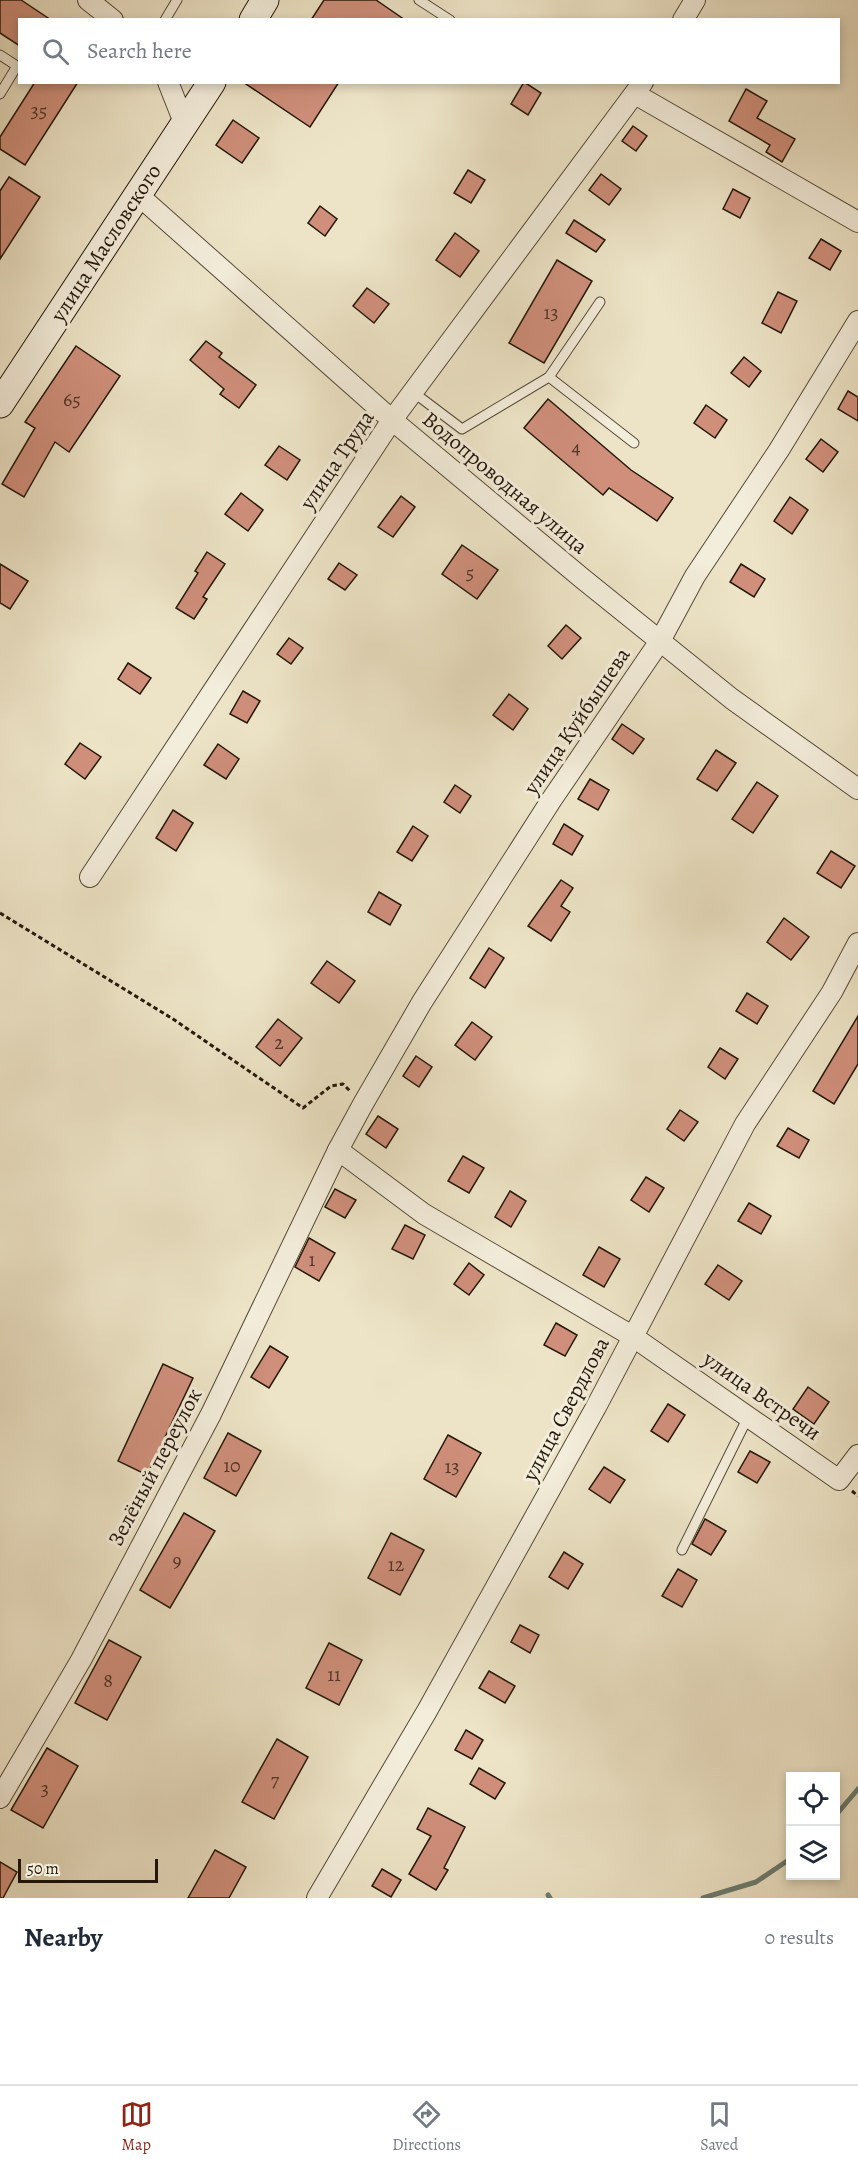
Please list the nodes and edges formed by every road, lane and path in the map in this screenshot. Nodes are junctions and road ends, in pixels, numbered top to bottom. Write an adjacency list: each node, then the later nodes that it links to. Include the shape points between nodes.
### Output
1 (88, 0): 6 (street)
2 (177, 0): 7 (lane)
3 (265, 0): 8 (street)
4 (419, 0): 9 (lane)
5 (695, 0): 10 (street)
6 (110, 18)
7 (166, 18)
8 (254, 18)
9 (447, 18)
10 (684, 18)
11 (0, 55): 15 (lane, via 17,66)
12 (169, 84): 16 (street)
13 (211, 84): 16 (street, улица Масловского)
14 (639, 88): 18 (street); 22 (street, улица Труда)
15 (0, 94)
16 (185, 124): 17 (street, улица Масловского)
17 (137, 194): 23 (street, улица Масловского); 24 (street, Водопроводная улица)
18 (858, 222)
19 (600, 302): 21 (lane)
20 (858, 321): 26 (street, улица Куйбышева, via 695,576)
21 (549, 377): 22 (lane, via 462,429); 25 (lane)
22 (413, 392): 24 (street, улица Труда)
23 (2, 397)
24 (392, 420): 26 (street, Водопроводная улица); 28 (street, улица Труда)
25 (633, 443)
26 (660, 641): 27 (street, Водопроводная улица, via 732,699); 31 (street, улица Куйбышева, via 552,799 422,1002)
27 (858, 789)
28 (90, 877)
29 (0, 913): 31 (path, via 173,1019 303,1108 331,1086 343,1084)
30 (858, 943): 33 (street, улица Свердлова, via 832,992 745,1124)
31 (363, 1104): 32 (street, улица Куйбышева)
32 (338, 1150): 33 (street, улица Встречи, via 424,1214); 37 (street, Зелёный переулок, via 211,1414 81,1660)
33 (632, 1336): 34 (street, улица Встречи); 38 (street, улица Свердлова, via 438,1691)
34 (749, 1415): 35 (street, улица Встречи, via 839,1480); 36 (lane)
35 (858, 1455)
36 (682, 1550)
37 (0, 1798)
38 (317, 1898)

